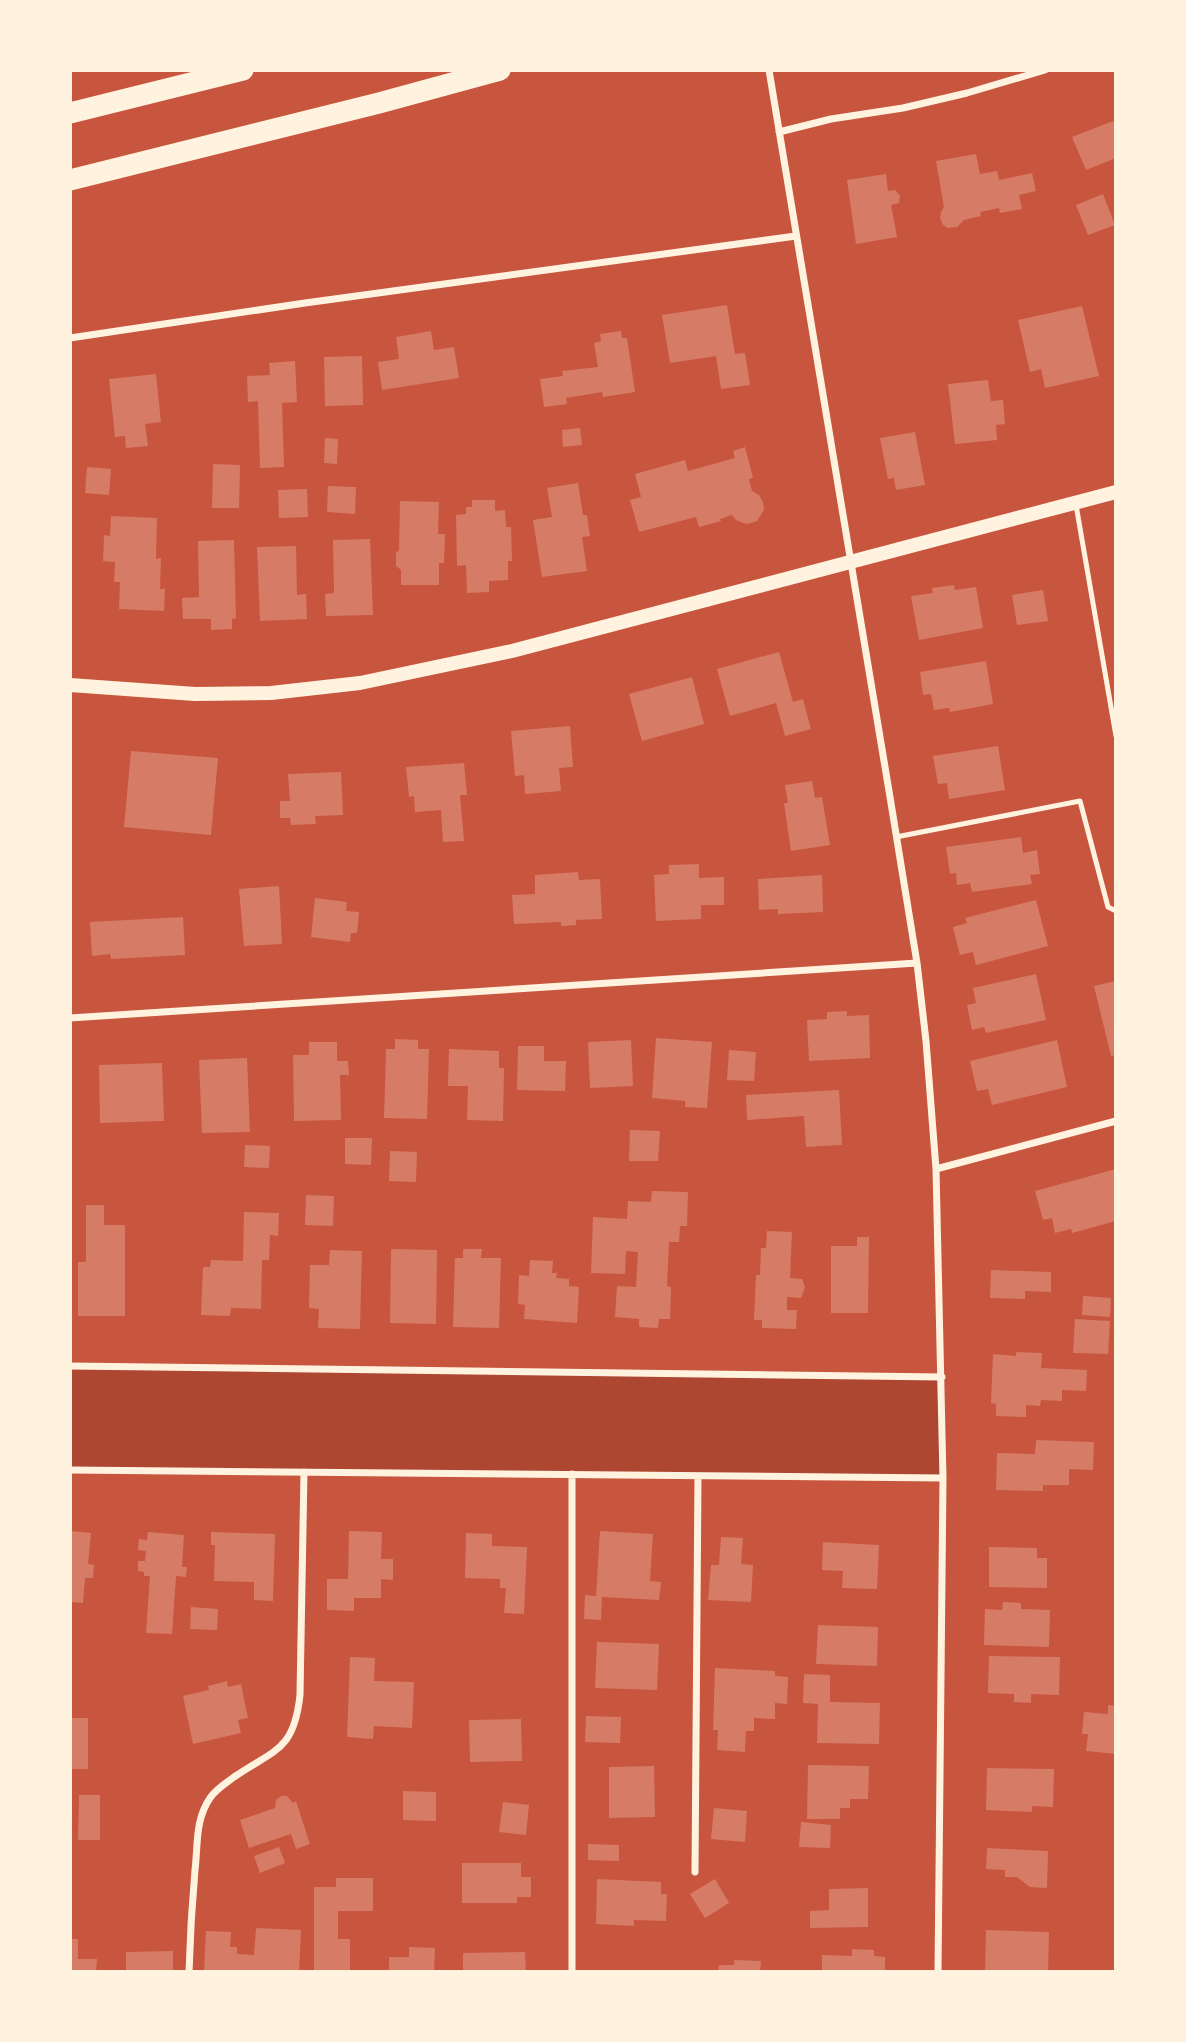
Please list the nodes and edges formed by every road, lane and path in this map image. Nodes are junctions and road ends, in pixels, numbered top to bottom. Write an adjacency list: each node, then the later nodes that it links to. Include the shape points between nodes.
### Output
1 (243, 70): 5 (highway)
2 (500, 70): 7 (highway)
3 (769, 70): 6 (street)
4 (1045, 70): 6 (street, via 903,108)
5 (70, 113)
6 (779, 132): 8 (street)
7 (70, 180)
8 (796, 236): 9 (street); 12 (street)
9 (70, 338)
10 (1116, 492): 11 (main road)
11 (1075, 503): 12 (main road); 14 (lane)
12 (850, 562): 13 (main road, via 512,651 360,683 271,693 195,695); 15 (street)
13 (70, 685)
14 (1116, 736)
15 (896, 836): 16 (lane, via 1080,801 1108,907); 17 (street)
16 (1116, 911)
17 (916, 963): 18 (street); 20 (street)
18 (70, 1018)
19 (1116, 1121): 20 (street)
20 (936, 1169): 22 (street)
21 (70, 1366): 22 (street)
22 (942, 1377): 27 (street)
23 (70, 1470): 24 (street)
24 (304, 1472): 25 (street); 29 (street, via 298,1714 281,1747 223,1784 201,1816)
25 (572, 1474): 26 (street); 30 (street)
26 (698, 1476): 27 (street); 28 (street)
27 (943, 1478): 31 (street)
28 (695, 1872)
29 (189, 1972)
30 (572, 1972)
31 (938, 1972)

